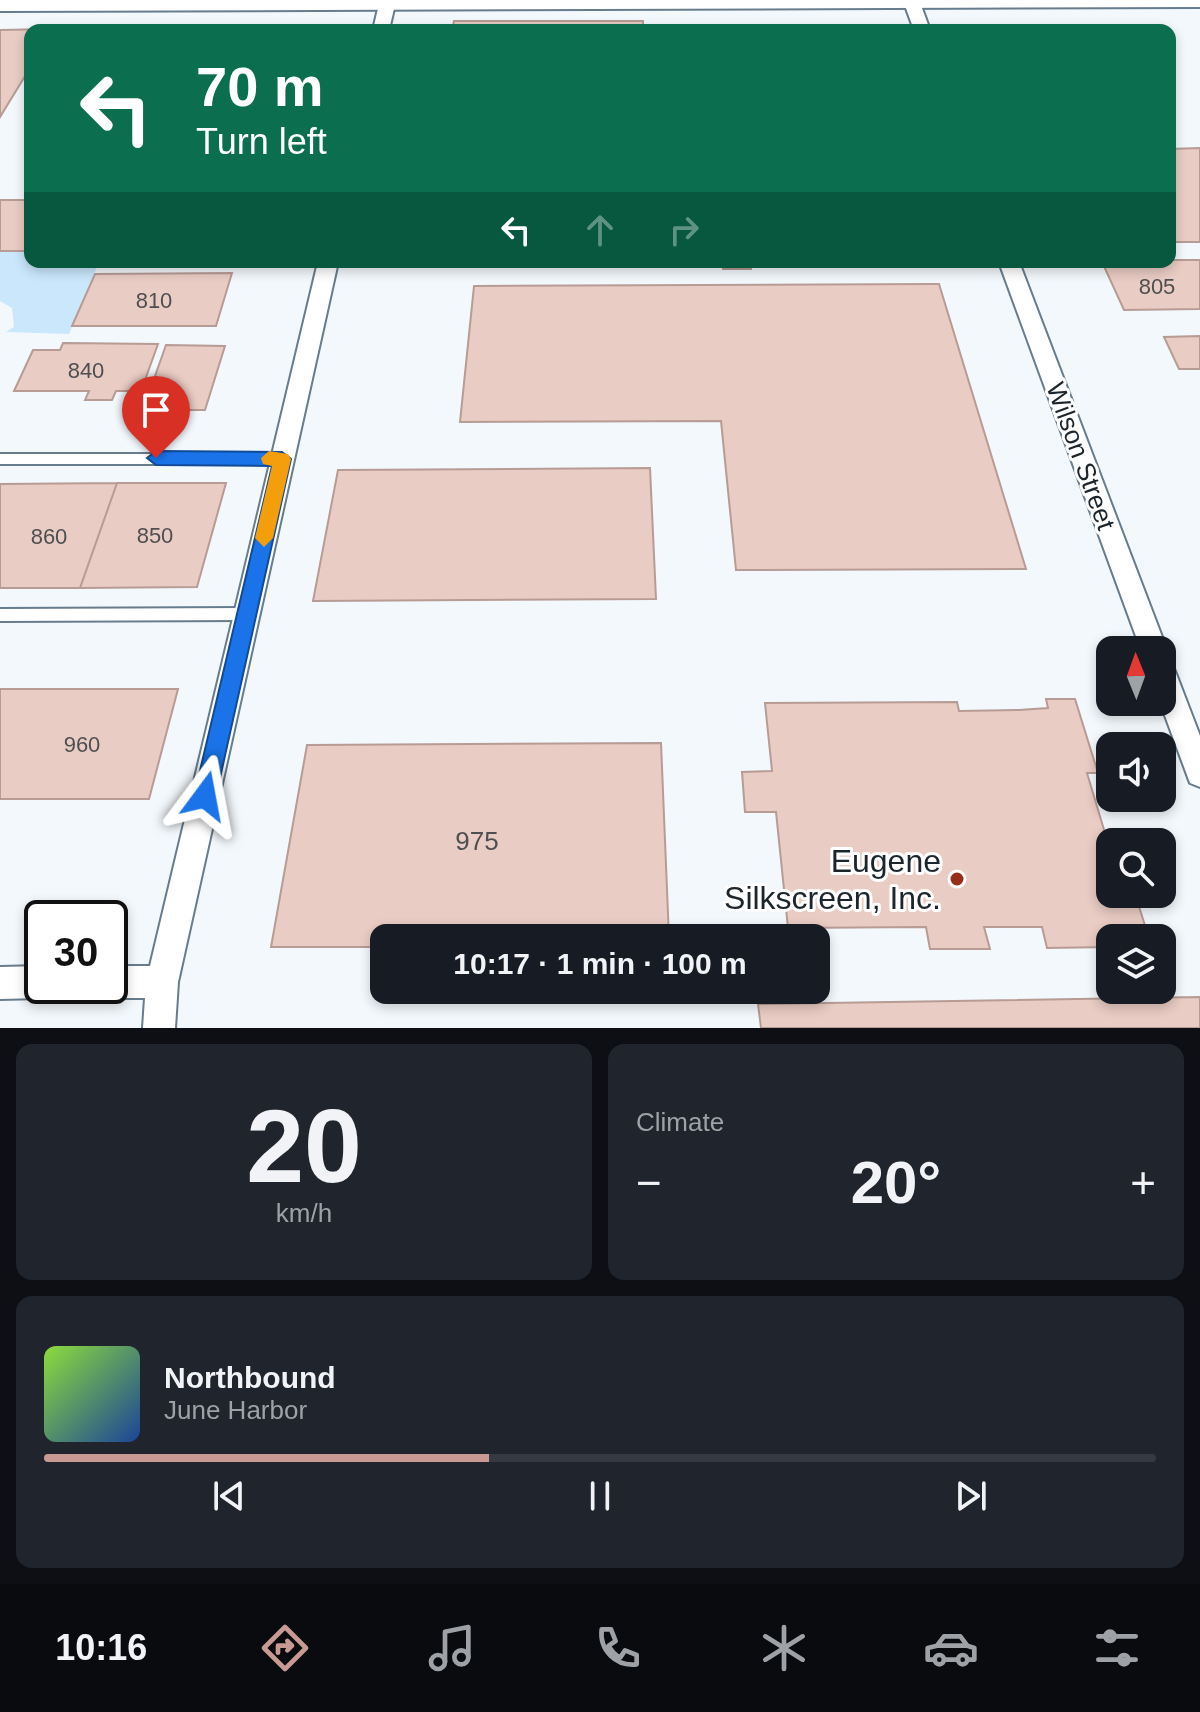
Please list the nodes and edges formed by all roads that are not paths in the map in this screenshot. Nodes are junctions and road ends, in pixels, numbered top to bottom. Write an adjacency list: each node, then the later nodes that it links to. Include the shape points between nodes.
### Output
1 (912, 1): 2 (street); 4 (street); 7 (street)
2 (1200, 1)
3 (388, 2): 4 (street); 5 (street); 6 (street)
4 (640, 2)
5 (0, 5)
6 (382, 24)
7 (920, 24)
8 (327, 268): 11 (street)
9 (1011, 268): 14 (street, Wilson Street)
10 (0, 459): 11 (lane)
11 (282, 459): 12 (street)
12 (246, 614): 13 (lane); 19 (street)
13 (0, 615)
14 (1149, 636)
15 (1176, 709): 16 (street)
16 (1200, 773)
17 (24, 982): 20 (street)
18 (128, 982): 19 (street)
19 (162, 982): 21 (street)
20 (0, 983)
21 (159, 1028)

